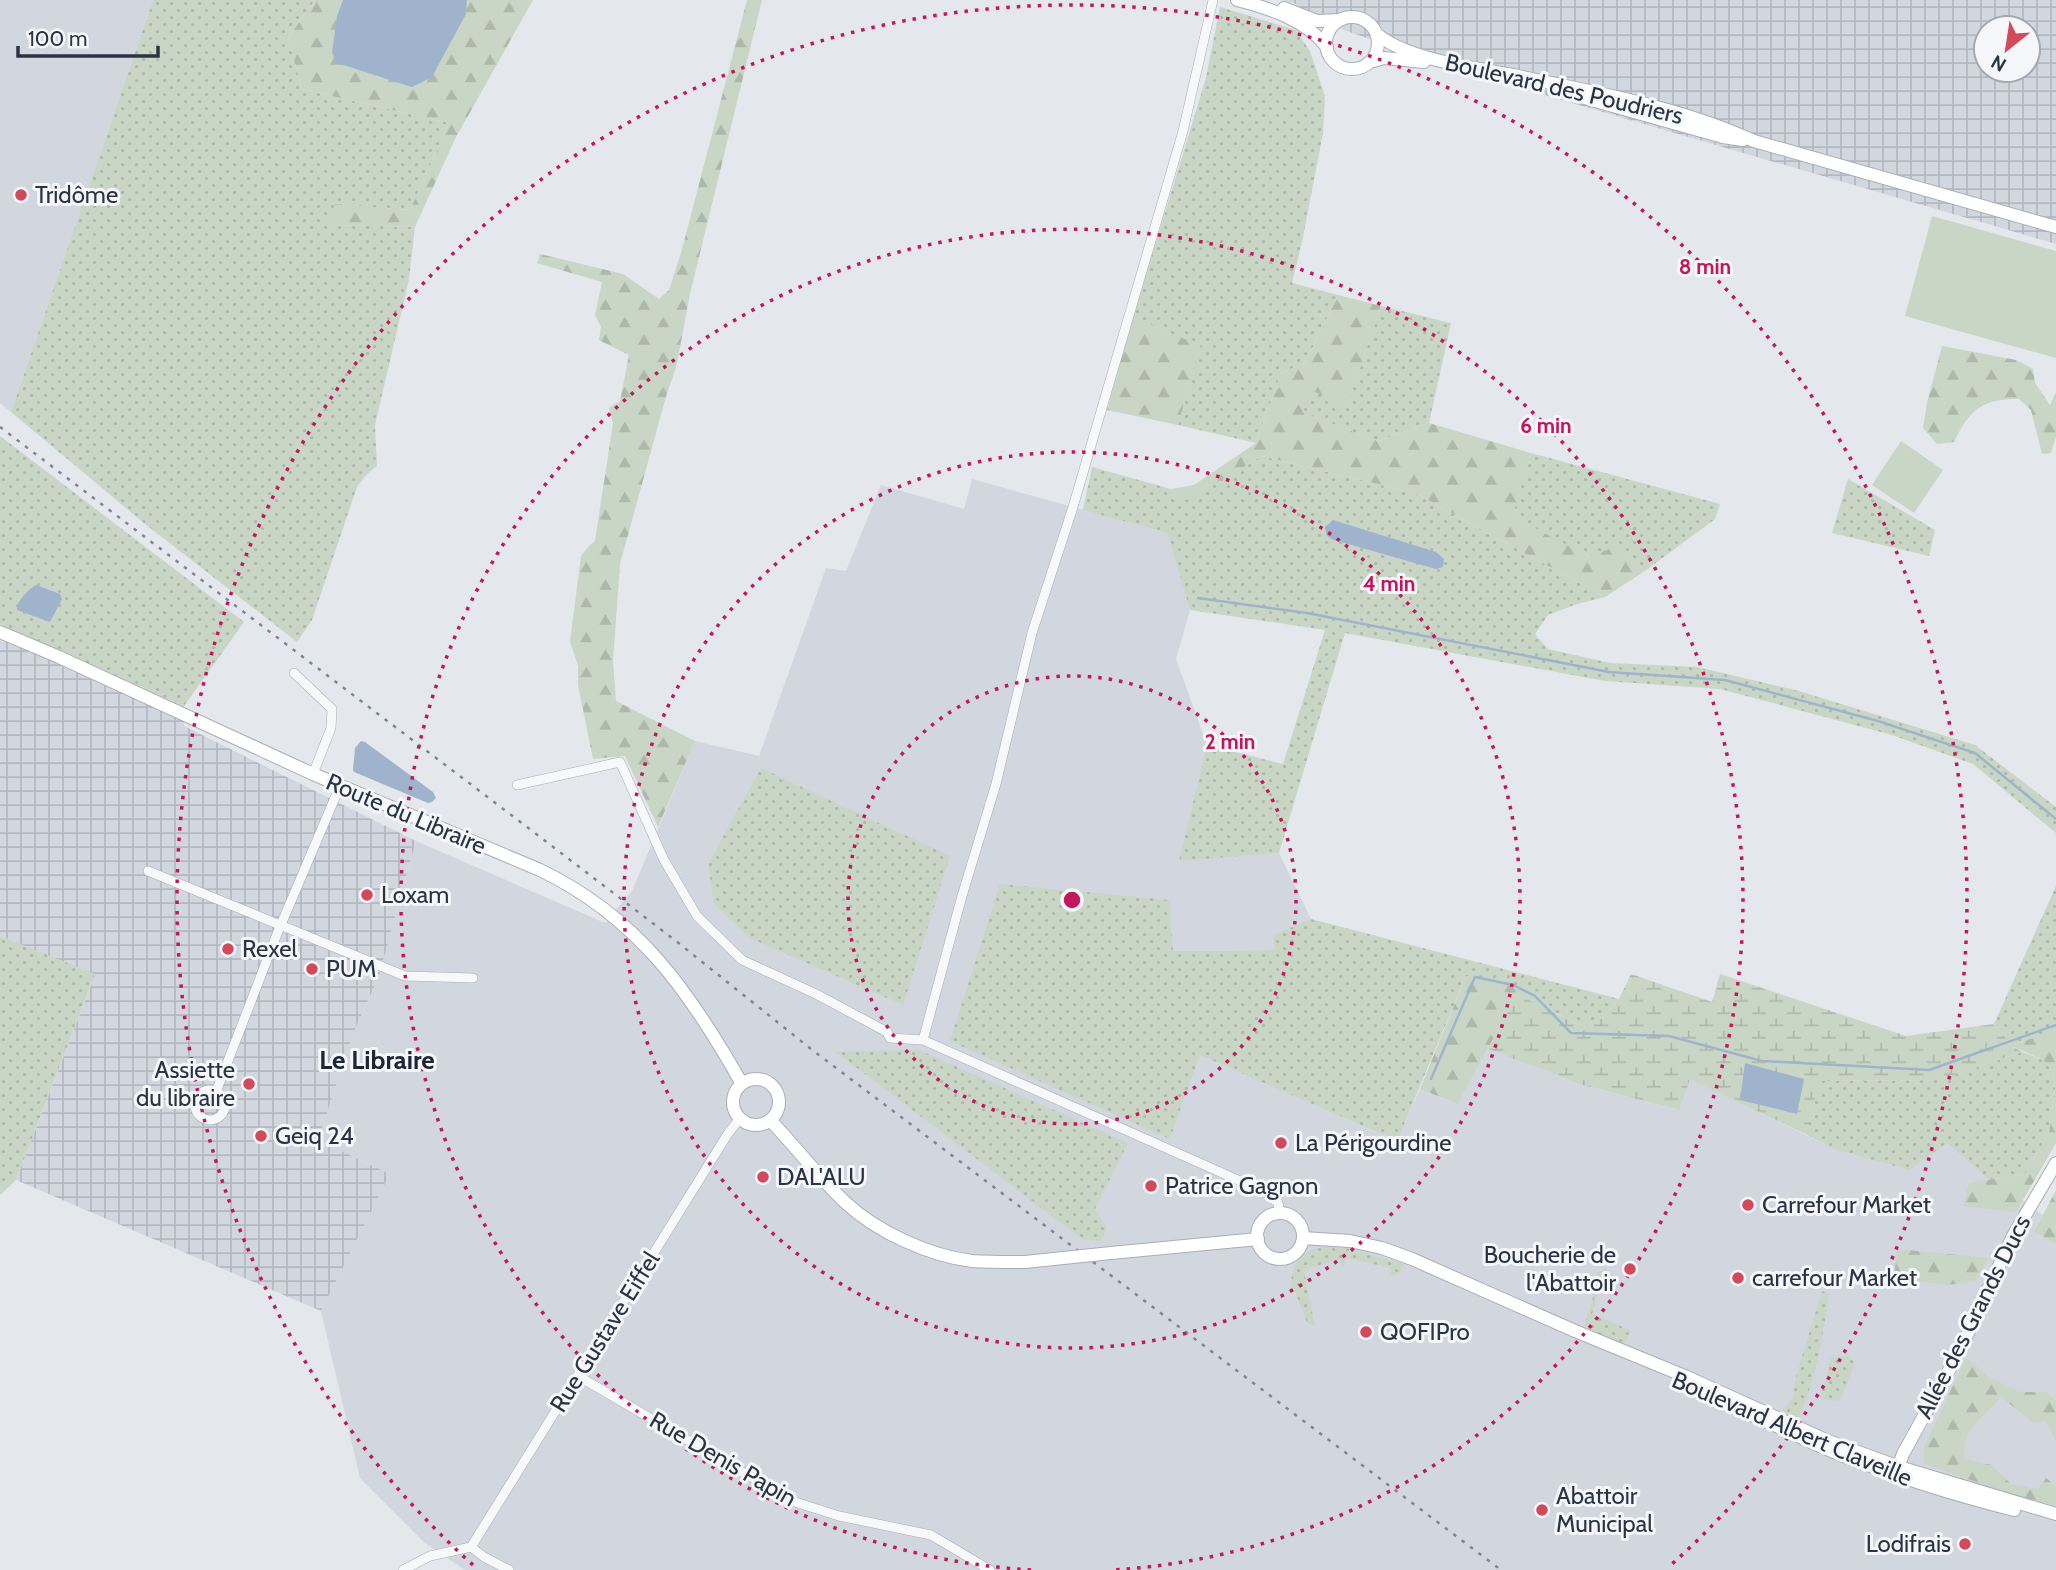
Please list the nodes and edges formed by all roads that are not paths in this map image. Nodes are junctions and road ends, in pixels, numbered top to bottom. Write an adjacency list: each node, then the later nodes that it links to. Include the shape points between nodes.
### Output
1 (1213, 0): 18 (street, via 1183,131 1032,633 996,783)
2 (1237, 0): 6 (main road, via 1278,13 1311,31)
3 (1264, 0): 4 (main road, via 1318,21)
4 (1340, 20): 5 (main road, via 1363,19); 6 (main road, via 1328,32)
5 (1377, 34): 7 (main road, via 1376,54); 8 (main road, Boulevard des Poudriers, via 1424,57 1628,99)
6 (1327, 47): 7 (main road, via 1333,61 1342,67 1360,68)
7 (1370, 62): 8 (main road, Boulevard des Poudriers, via 1392,58 1445,66)
8 (1754, 141): 9 (main road, Boulevard des Poudriers)
9 (2056, 227)
10 (0, 632): 12 (main road, Route du Libraire)
11 (294, 673): 12 (street, via 332,709 331,728)
12 (313, 774): 14 (main road, Route du Libraire)
13 (517, 785): 18 (street, via 620,762 664,860 697,916 742,960 816,994 887,1032 890,1038)
14 (340, 786): 16 (street); 19 (main road, Route du Libraire, via 548,874 609,912 668,970)
15 (148, 871): 16 (street)
16 (281, 926): 17 (street, via 405,976); 20 (street)
17 (472, 978)
18 (923, 1040): 24 (street, via 1265,1192 1278,1203)
19 (742, 1084): 21 (main road, via 733,1105); 22 (main road, via 755,1079 774,1087 779,1100)
20 (216, 1092)
21 (740, 1118): 22 (main road, via 758,1125); 27 (street, Rue Gustave Eiffel)
22 (770, 1120): 26 (main road, bridge, via 847,1204 871,1223 933,1252 970,1261 1025,1262)
23 (2056, 1163): 28 (main road, Allée des Grands Ducs, via 2013,1236)
24 (1280, 1213): 25 (main road, via 1300,1224); 26 (main road, via 1261,1225)
25 (1303, 1238): 26 (main road, via 1297,1252 1285,1259 1270,1257); 28 (main road, Boulevard Albert Claveille, via 1350,1241 1412,1259)
26 (1258, 1240)
27 (578, 1376): 30 (street, Rue Gustave Eiffel); 33 (street, Rue Denis Papin, via 792,1501 932,1535)
28 (1897, 1471): 29 (main road, Boulevard Albert Claveille)
29 (2056, 1516)
30 (471, 1548): 31 (street, via 430,1556); 32 (street)
31 (403, 1570)
32 (509, 1570)
33 (990, 1570)

